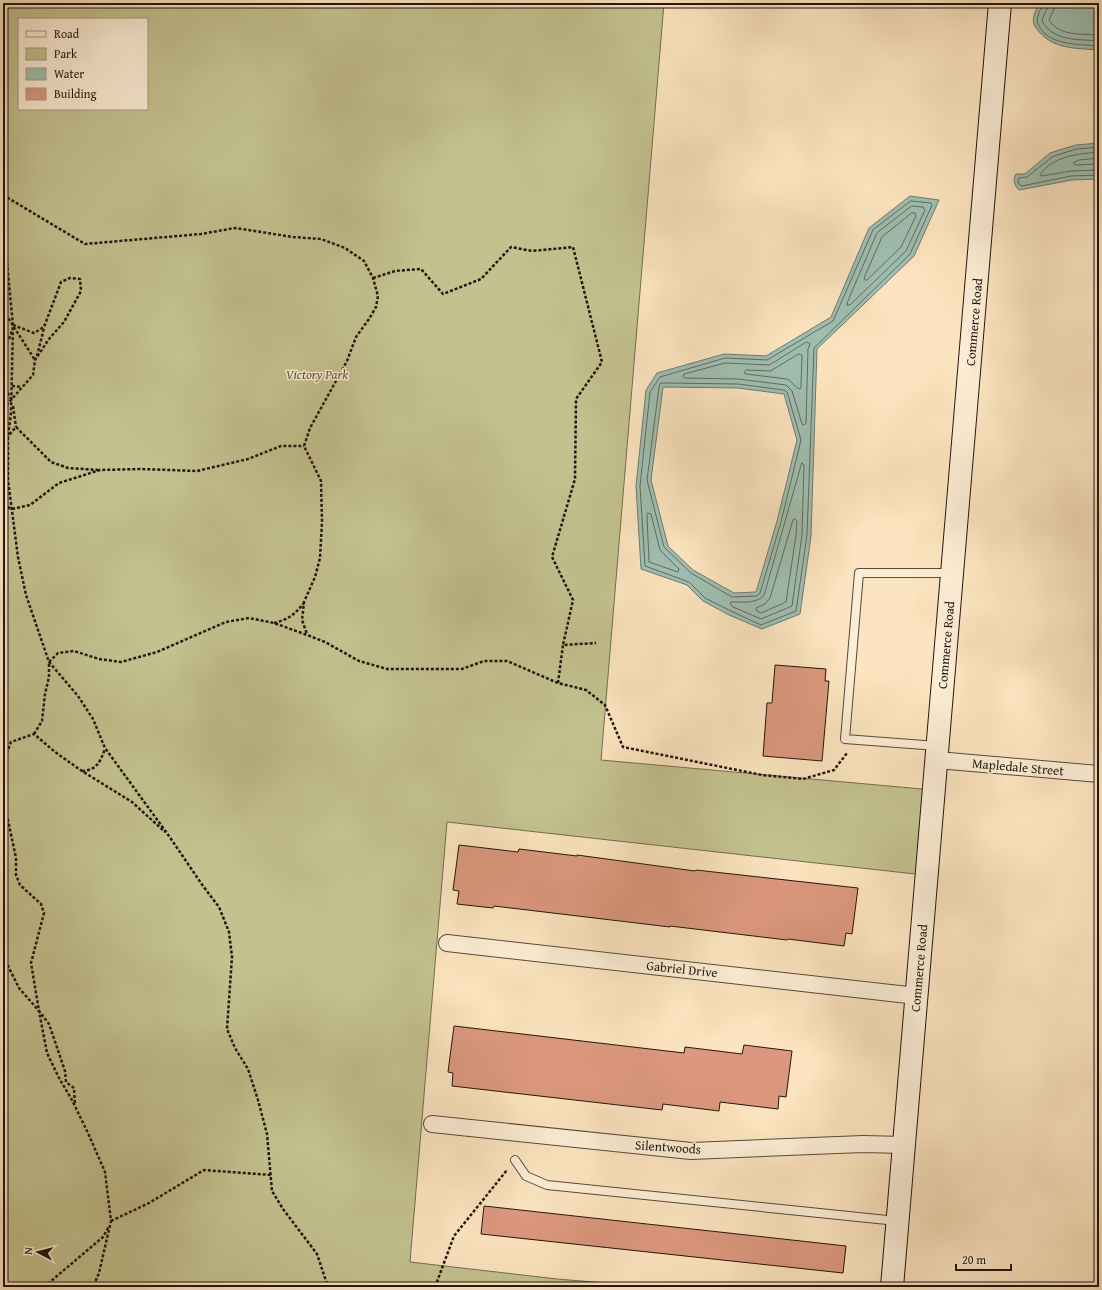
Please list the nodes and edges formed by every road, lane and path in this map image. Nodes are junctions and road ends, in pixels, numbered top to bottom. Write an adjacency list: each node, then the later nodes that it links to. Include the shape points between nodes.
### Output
1 (1000, 3): 22 (main road, Commerce Road)
2 (3, 195): 4 (path, via 85,244 201,234 235,228 321,239 345,248 364,261)
3 (3, 243): 6 (path)
4 (373, 278): 18 (path, via 378,296 376,307 356,337 347,361 310,428); 27 (path, via 395,271 420,269 443,294 481,279 511,247 532,251 573,247 602,362 576,399 575,479 552,557 574,600)
5 (3, 310): 6 (path)
6 (13, 325): 7 (path, via 34,333); 8 (path, via 9,339); 9 (path); 11 (path)
7 (44, 327): 9 (path); 9 (path, via 61,282 70,278 80,279 82,291 64,322 48,339)
8 (3, 347)
9 (36, 360): 12 (path, via 33,375)
10 (3, 384): 13 (path)
11 (12, 386): 12 (path); 13 (path)
12 (22, 387): 13 (path)
13 (12, 400): 14 (path); 15 (path); 16 (path)
14 (3, 409)
15 (16, 426): 16 (path); 19 (path, via 51,462 68,468)
16 (8, 436): 17 (path); 21 (path, via 8,480)
17 (3, 442)
18 (304, 446): 19 (path, via 281,446 248,459 196,471); 23 (path, via 321,481 322,522 320,558)
19 (100, 470): 21 (path, via 59,483 30,505)
20 (3, 505): 21 (path)
21 (12, 509): 28 (path, via 26,595)
22 (952, 573): 31 (lane, via 859,573 845,740); 33 (main road, Commerce Road)
23 (304, 602): 24 (path, via 296,613 286,620); 25 (path, via 302,620)
24 (274, 623): 25 (path); 28 (path, via 249,618 226,622 157,652 121,662 99,660 74,652 58,653)
25 (307, 635): 29 (path, via 359,660 387,669 462,669 484,661 507,661)
26 (596, 643): 27 (path)
27 (563, 645): 29 (path)
28 (49, 662): 30 (path, via 42,721); 32 (path, via 78,696 93,719)
29 (558, 683): 31 (path, via 586,690 605,705 623,748 762,775 803,779 834,770)
30 (34, 734): 34 (path, via 11,742); 35 (path)
31 (858, 740): 33 (lane)
32 (105, 748): 35 (path, via 96,767); 38 (path)
33 (937, 753): 36 (street, Mapledale Street); 41 (main road, Commerce Road)
34 (3, 763)
35 (82, 771): 38 (path, via 132,802)
36 (1099, 774)
37 (3, 810): 42 (path, via 8,820 16,858 16,875 20,885 41,904 44,913 31,963)
38 (170, 836): 47 (path, via 219,907 229,932 232,957 227,1029 248,1069 258,1100 267,1134)
39 (447, 943): 41 (street, Gabriel Drive)
40 (3, 956): 42 (path, via 19,988)
41 (917, 996): 45 (main road, Commerce Road)
42 (39, 1011): 43 (path, via 47,1053); 43 (path, via 49,1024 65,1071 66,1082 74,1088)
43 (75, 1106): 48 (path, via 105,1172)
44 (432, 1124): 45 (street, Silentwoods, via 691,1151 863,1144)
45 (904, 1145): 49 (main road, Commerce Road)
46 (515, 1160): 49 (lane, via 526,1176 547,1185); 53 (path, via 454,1236)
47 (271, 1175): 48 (path, via 204,1170 149,1203); 52 (path, via 272,1191 317,1254)
48 (111, 1221): 50 (path, via 103,1237); 51 (path, via 99,1273)
49 (898, 1221): 54 (main road, Commerce Road)
50 (44, 1287)
51 (93, 1287)
52 (328, 1287)
53 (435, 1287)
54 (892, 1287)

